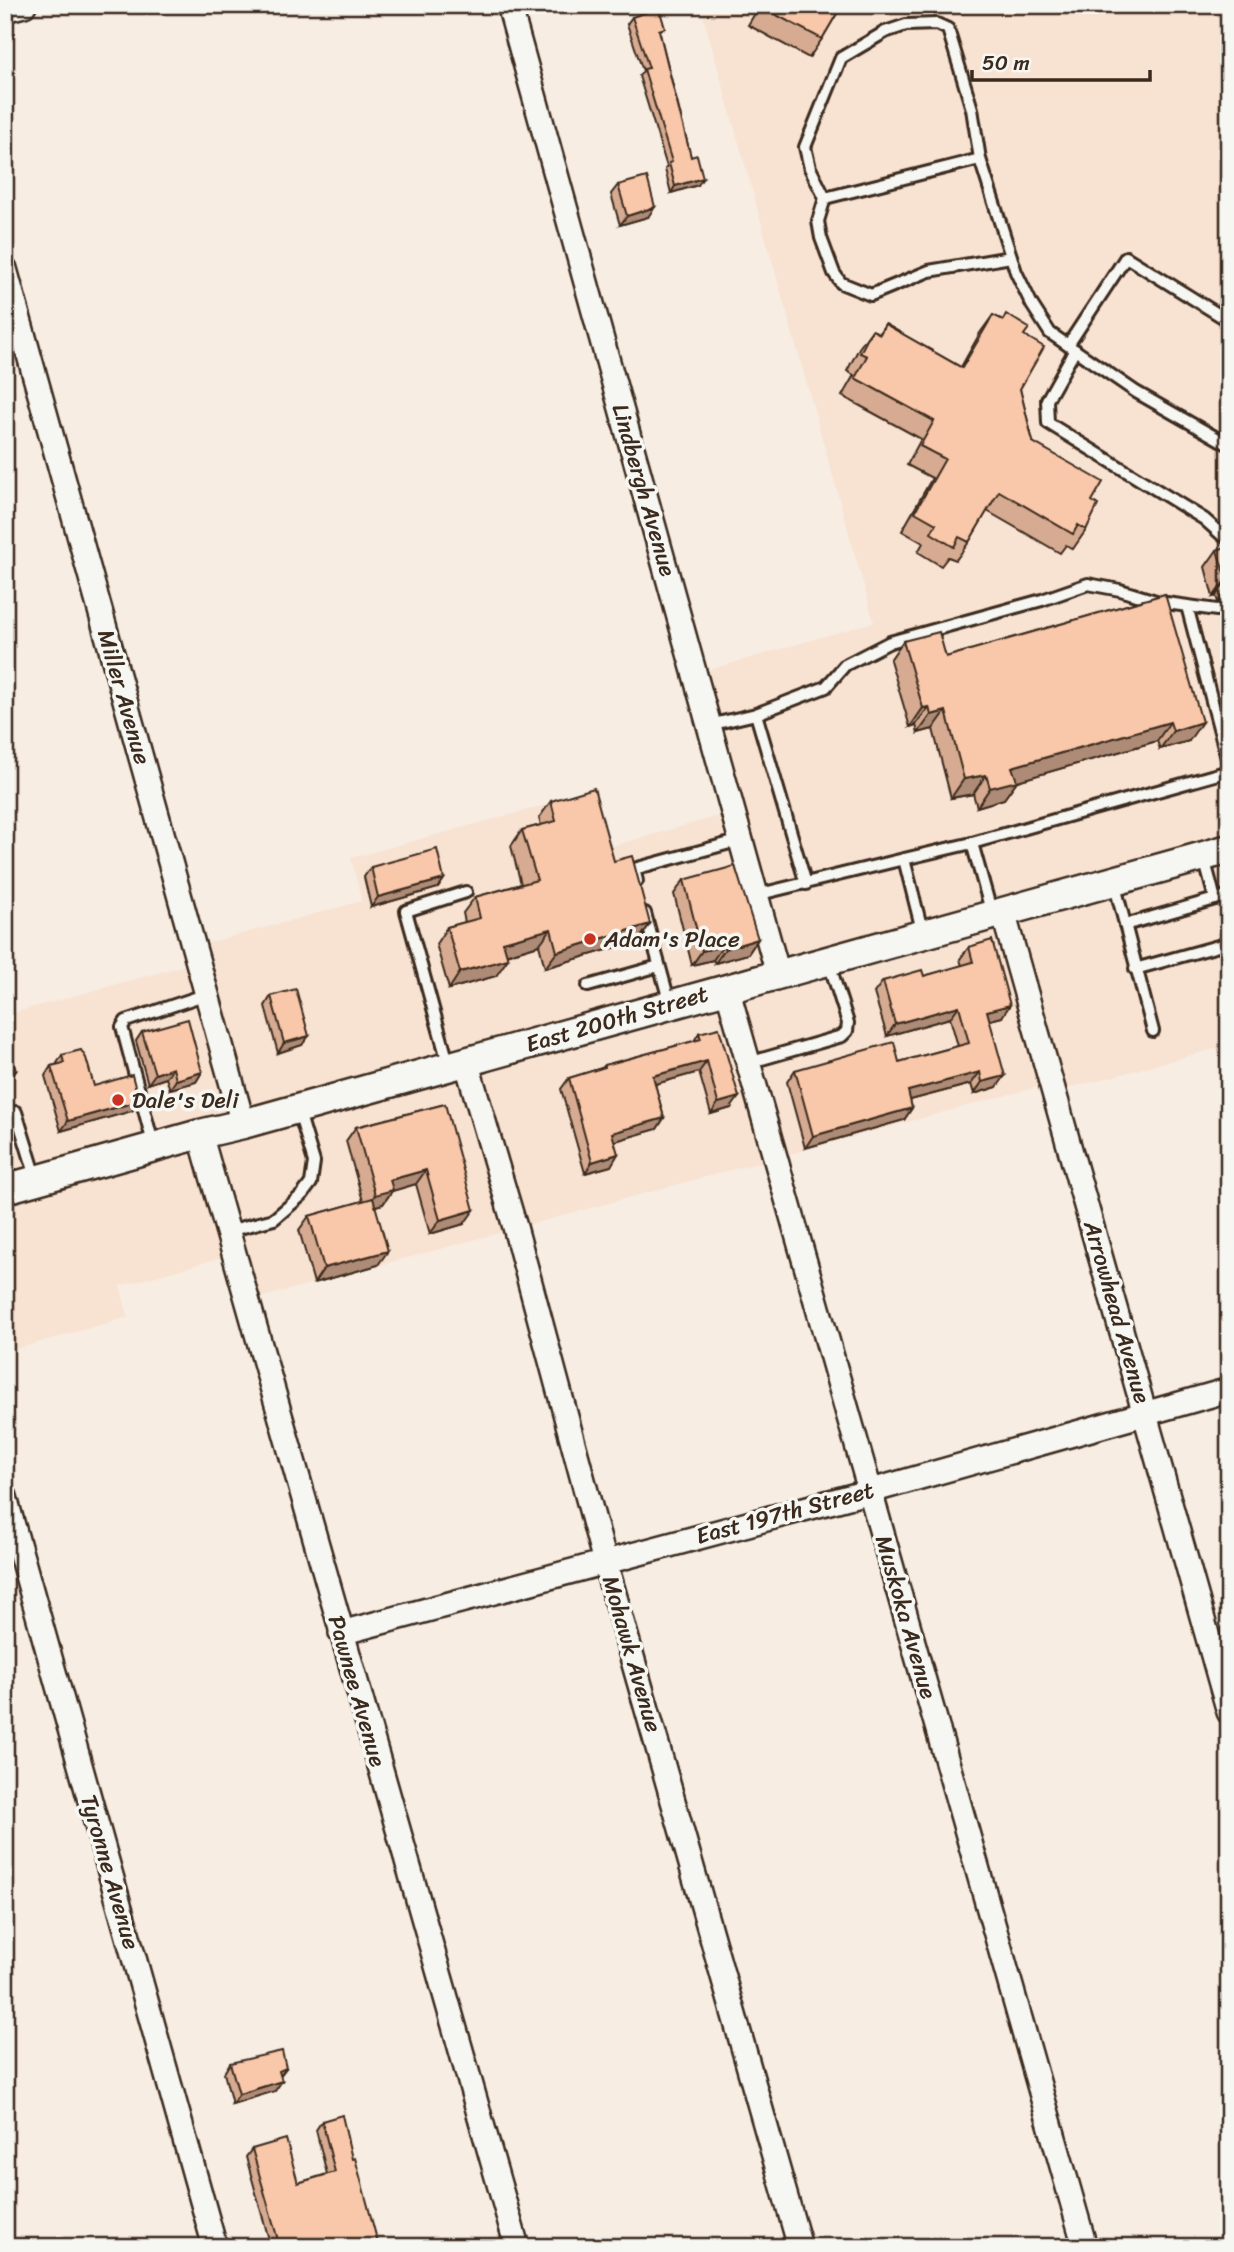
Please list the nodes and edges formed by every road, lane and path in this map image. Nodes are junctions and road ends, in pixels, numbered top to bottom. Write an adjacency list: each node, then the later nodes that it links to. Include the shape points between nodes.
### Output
1 (24, 5): 3 (street)
2 (509, 5): 15 (street, Lindbergh Avenue)
3 (5, 10)
4 (980, 159): 5 (lane); 5 (lane, via 972,109 948,29 937,24 906,25 841,58 805,147); 6 (lane)
5 (825, 198): 6 (lane, via 818,221 834,273 841,283 871,295 929,271)
6 (1011, 257): 9 (lane, via 1050,333)
7 (5, 269): 39 (street, Miller Avenue)
8 (1229, 321): 9 (lane, via 1126,257)
9 (1071, 347): 10 (lane, via 1136,392); 11 (lane, via 1047,400 1048,423)
10 (1229, 445)
11 (1229, 537)
12 (1187, 606): 13 (lane); 14 (lane, via 1088,584 890,642 845,665 825,687); 16 (lane)
13 (1229, 607)
14 (756, 714): 15 (lane); 22 (lane)
15 (709, 725): 17 (street, Lindbergh Avenue)
16 (1229, 769): 18 (lane)
17 (741, 839): 24 (lane, via 634,869); 25 (street, Lindbergh Avenue)
18 (972, 843): 20 (lane); 29 (lane)
19 (1216, 852): 21 (street, East 200th Street); 27 (lane)
20 (904, 859): 22 (lane); 31 (lane)
21 (1113, 881): 29 (street, East 200th Street); 30 (lane)
22 (806, 884): 25 (lane)
23 (466, 892): 42 (lane, via 406,911)
24 (640, 893)
25 (756, 895): 36 (street, Lindbergh Avenue)
26 (1229, 895): 27 (lane)
27 (1215, 899): 30 (lane)
28 (643, 906): 34 (lane)
29 (998, 913): 31 (street, East 200th Street); 53 (street, Arrowhead Avenue)
30 (1125, 925): 35 (lane)
31 (923, 934): 33 (street, East 200th Street)
32 (1229, 943): 35 (lane)
33 (828, 960): 36 (street, East 200th Street); 43 (lane, via 847,1031)
34 (659, 966): 37 (lane); 40 (lane)
35 (1135, 969): 41 (lane)
36 (778, 974): 38 (street, East 200th Street)
37 (588, 986)
38 (727, 988): 40 (street, East 200th Street); 43 (street, Muskoka Avenue)
39 (207, 994): 46 (street, Miller Avenue); 48 (lane, via 126,1021 122,1027)
40 (670, 1004): 42 (street, East 200th Street)
41 (1153, 1031)
42 (457, 1063): 44 (street, East 200th Street); 56 (street, Mohawk Avenue, via 515,1227)
43 (748, 1063): 54 (street, Muskoka Avenue)
44 (298, 1108): 46 (street, East 200th Street); 51 (lane, via 314,1162 311,1183 274,1219)
45 (5, 1115): 49 (lane, via 16,1112)
46 (243, 1124): 47 (street, East 200th Street)
47 (200, 1134): 48 (street, East 200th Street); 51 (street, Pawnee Avenue)
48 (154, 1147): 49 (street, East 200th Street)
49 (37, 1180): 50 (street, East 200th Street)
50 (5, 1189)
51 (228, 1231): 57 (street, Pawnee Avenue)
52 (1229, 1390): 53 (street, East 197th Street)
53 (1145, 1413): 54 (street, East 197th Street); 58 (street, Arrowhead Avenue)
54 (871, 1491): 56 (street, East 197th Street); 62 (street, Muskoka Avenue)
55 (5, 1497): 59 (street, Tyronne Avenue)
56 (606, 1562): 57 (street, East 197th Street); 61 (street, Mohawk Avenue)
57 (341, 1633): 60 (street, Pawnee Avenue)
58 (1229, 1712)
59 (215, 2247)
60 (517, 2247)
61 (800, 2247)
62 (1085, 2247)

